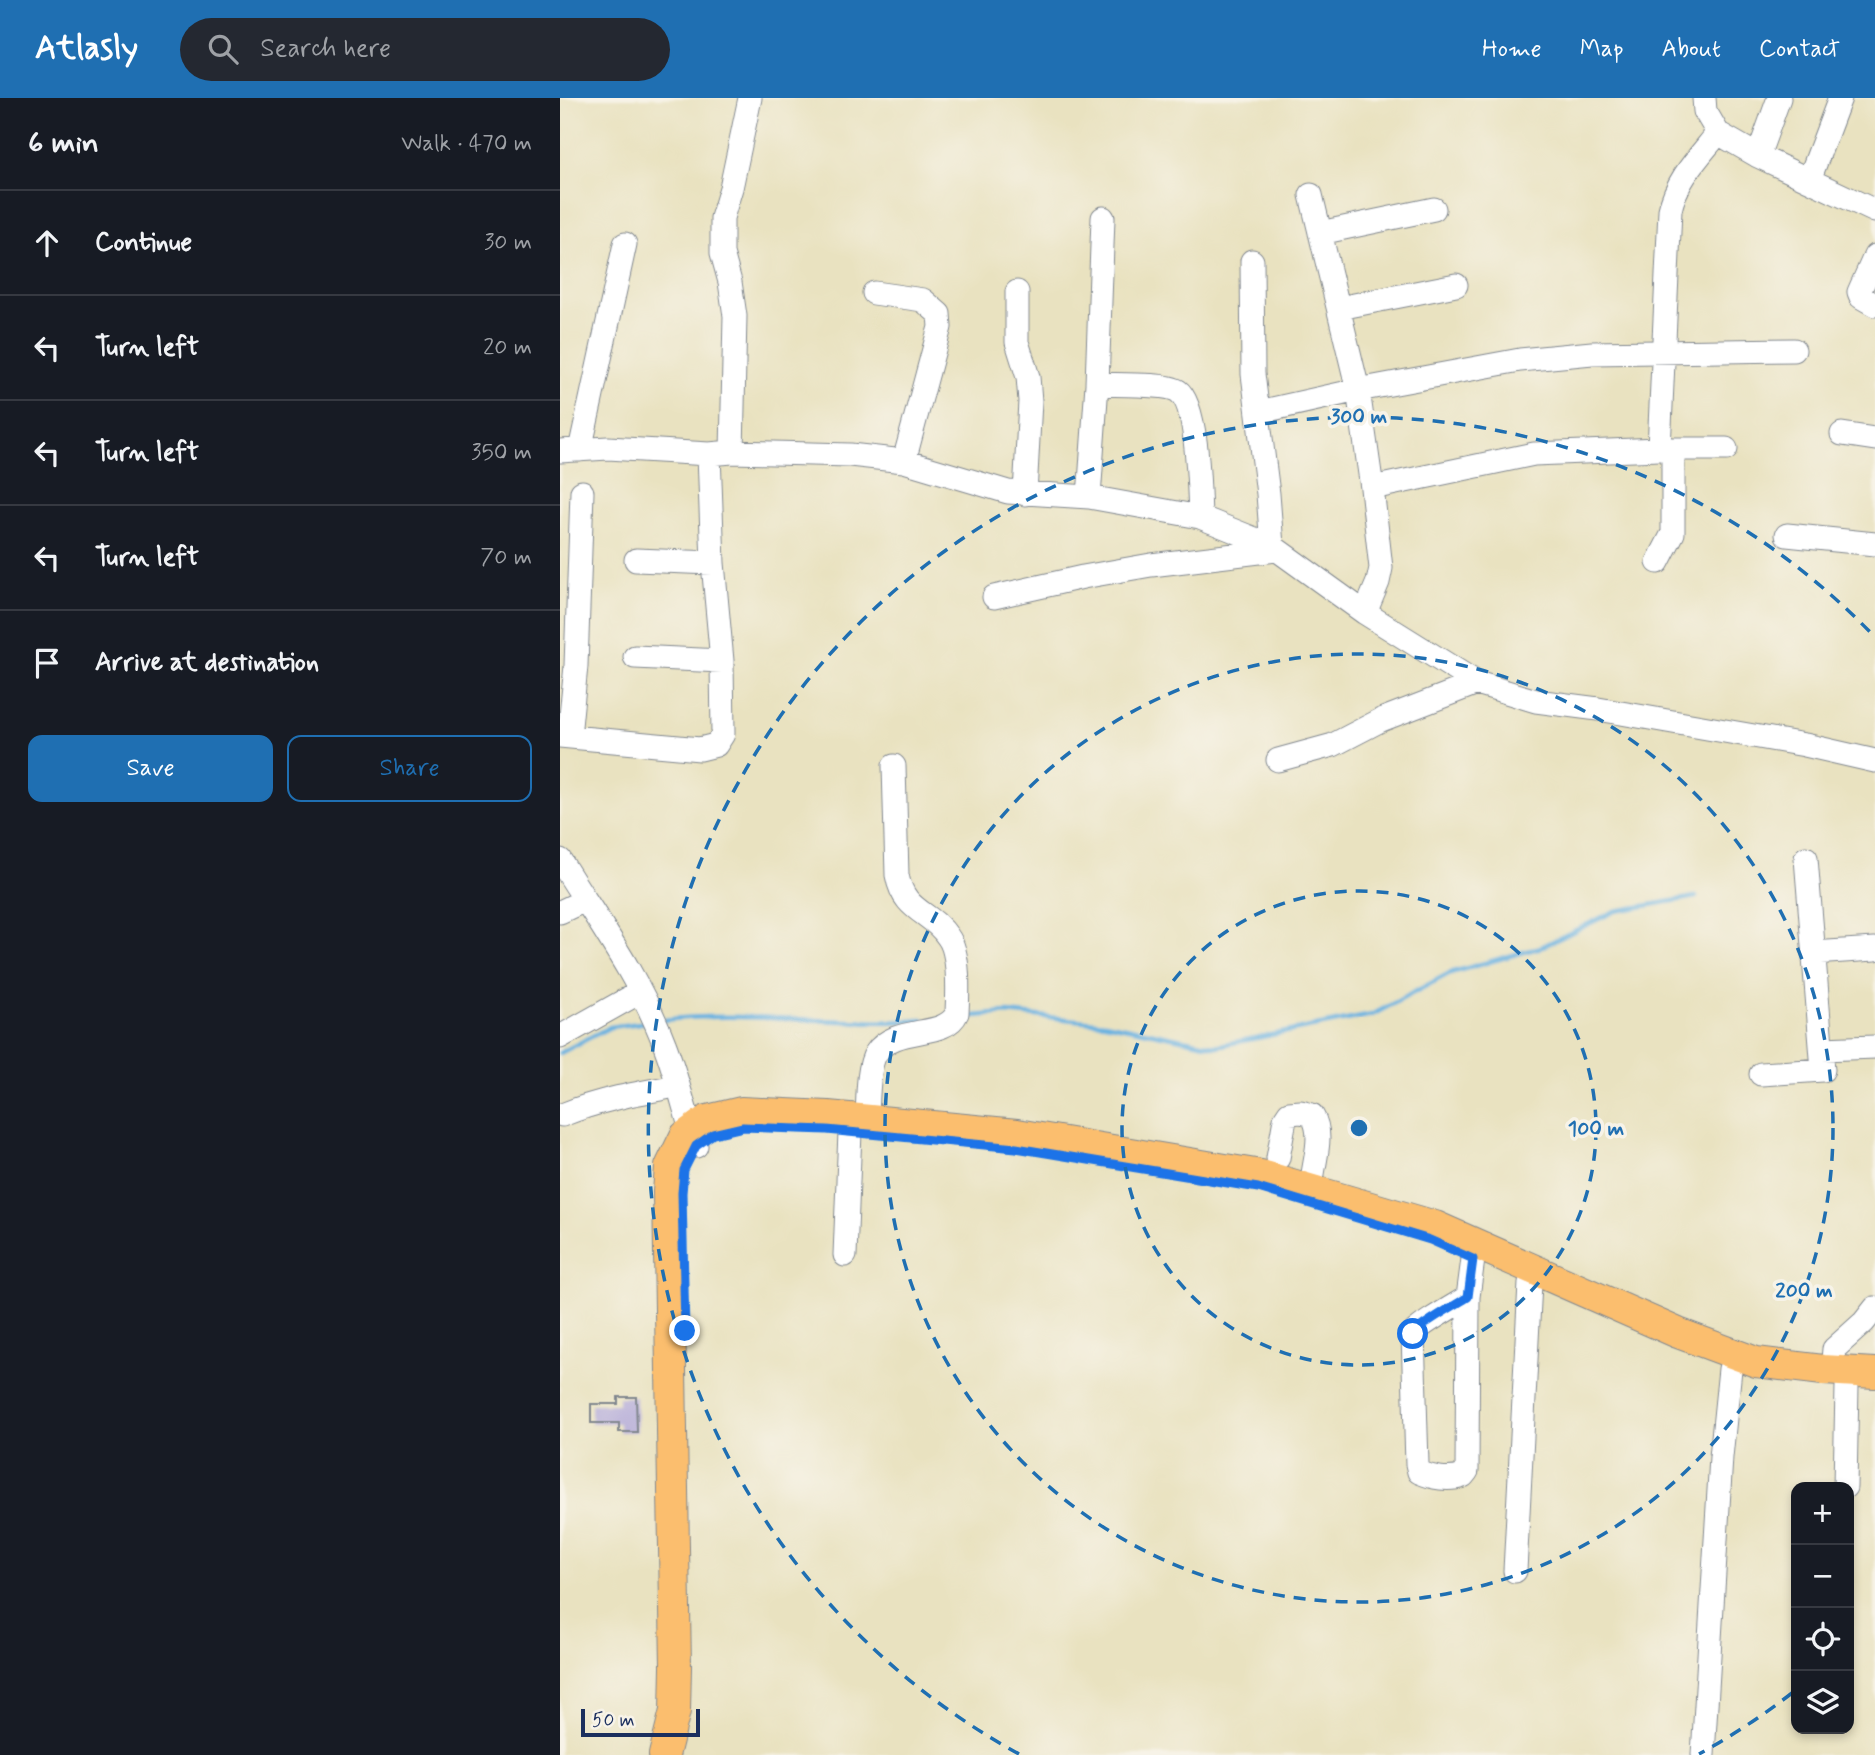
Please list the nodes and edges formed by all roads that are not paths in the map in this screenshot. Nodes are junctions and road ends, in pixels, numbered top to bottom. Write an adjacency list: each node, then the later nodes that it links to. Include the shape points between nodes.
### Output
1 (750, 98): 31 (street, via 722,218 722,253 735,316)
2 (1704, 98): 5 (street, via 1705,111)
3 (1779, 98): 6 (street)
4 (1840, 98): 7 (street)
5 (1718, 133): 6 (street); 22 (street, via 1673,194)
6 (1758, 156): 7 (street)
7 (1809, 180): 10 (street)
8 (1311, 195): 12 (street)
9 (1434, 209): 12 (street)
10 (1875, 211)
11 (1103, 218): 23 (street)
12 (1320, 233): 20 (street)
13 (625, 244): 30 (street)
14 (1875, 256): 19 (street, via 1859,292)
15 (1252, 261): 25 (street, via 1253,374)
16 (1456, 285): 20 (street)
17 (1017, 292): 36 (street, via 1017,342 1030,401)
18 (874, 293): 33 (street, via 923,300 939,314 940,327)
19 (1875, 305)
20 (1339, 309): 24 (street)
21 (1794, 351): 22 (street)
22 (1664, 353): 24 (street, via 1520,360); 28 (street)
23 (1097, 384): 37 (street); 38 (street, via 1164,386 1185,399 1198,463)
24 (1358, 390): 25 (street); 34 (street)
25 (1259, 412): 41 (street)
26 (1842, 435): 27 (street)
27 (1875, 439)
28 (1666, 449): 29 (street); 34 (street, via 1534,454); 44 (street, via 1673,533)
29 (1726, 449)
30 (570, 451): 32 (street, via 608,448)
31 (732, 452): 32 (street); 33 (street)
32 (709, 454): 43 (street)
33 (904, 461): 36 (street)
34 (1372, 488): 46 (street, via 1381,568)
35 (582, 492): 50 (street, via 576,666)
36 (1026, 494): 37 (street)
37 (1089, 497): 38 (street)
38 (1200, 517): 41 (street)
39 (1787, 536): 40 (street)
40 (1875, 544)
41 (1274, 548): 45 (street, via 1151,565); 46 (street)
42 (636, 560): 43 (street)
43 (713, 562): 48 (street)
44 (1658, 562)
45 (994, 597)
46 (1365, 613): 49 (street)
47 (635, 657): 48 (street)
48 (722, 661): 50 (street, via 723,734 716,745 700,749)
49 (1477, 683): 51 (street, via 1381,720 1333,745); 52 (street, via 1536,701 1805,745)
50 (564, 736)
51 (1278, 760)
52 (1875, 761)
53 (894, 766): 67 (street, via 899,886 908,902 939,926 954,949 957,1013 946,1026 890,1040 876,1053)
54 (1806, 858): 59 (street)
55 (560, 860): 56 (street)
56 (585, 900): 57 (street); 60 (street)
57 (560, 912)
58 (1875, 949): 59 (street)
59 (1813, 953): 63 (street)
60 (640, 992): 61 (street); 65 (street, via 664,1042)
61 (560, 1037)
62 (1875, 1047): 63 (street)
63 (1822, 1049): 64 (street, via 1823,1070)
64 (1761, 1074)
65 (677, 1086): 66 (street, via 625,1095); 68 (street)
66 (562, 1115)
67 (858, 1126): 68 (main road, via 741,1112 707,1121); 69 (main road, via 1017,1134); 71 (street); 72 (main road, via 1258,1188 1430,1240)
68 (693, 1138): 81 (main road, via 685,1136 670,1167 668,1192 677,1667 675,1711); 82 (main road, via 682,1193 691,1667 689,1713)
69 (1271, 1167): 70 (main road); 70 (street, via 1289,1113 1312,1115 1318,1140)
70 (1312, 1182): 78 (main road, via 1435,1226 1678,1333 1756,1362)
71 (845, 1255)
72 (1473, 1259): 73 (main road); 74 (street)
73 (1530, 1283): 76 (main road); 80 (street)
74 (1468, 1297): 74 (street, via 1467,1471 1455,1479 1430,1477 1419,1472 1417,1464 1413,1334)
75 (1875, 1308): 78 (street, via 1834,1349)
76 (1730, 1369): 78 (main road); 83 (street)
77 (1875, 1373): 78 (main road)
78 (1851, 1381): 79 (street)
79 (1845, 1482)
80 (1515, 1571)
81 (664, 1755)
82 (679, 1755)
83 (1703, 1755)

